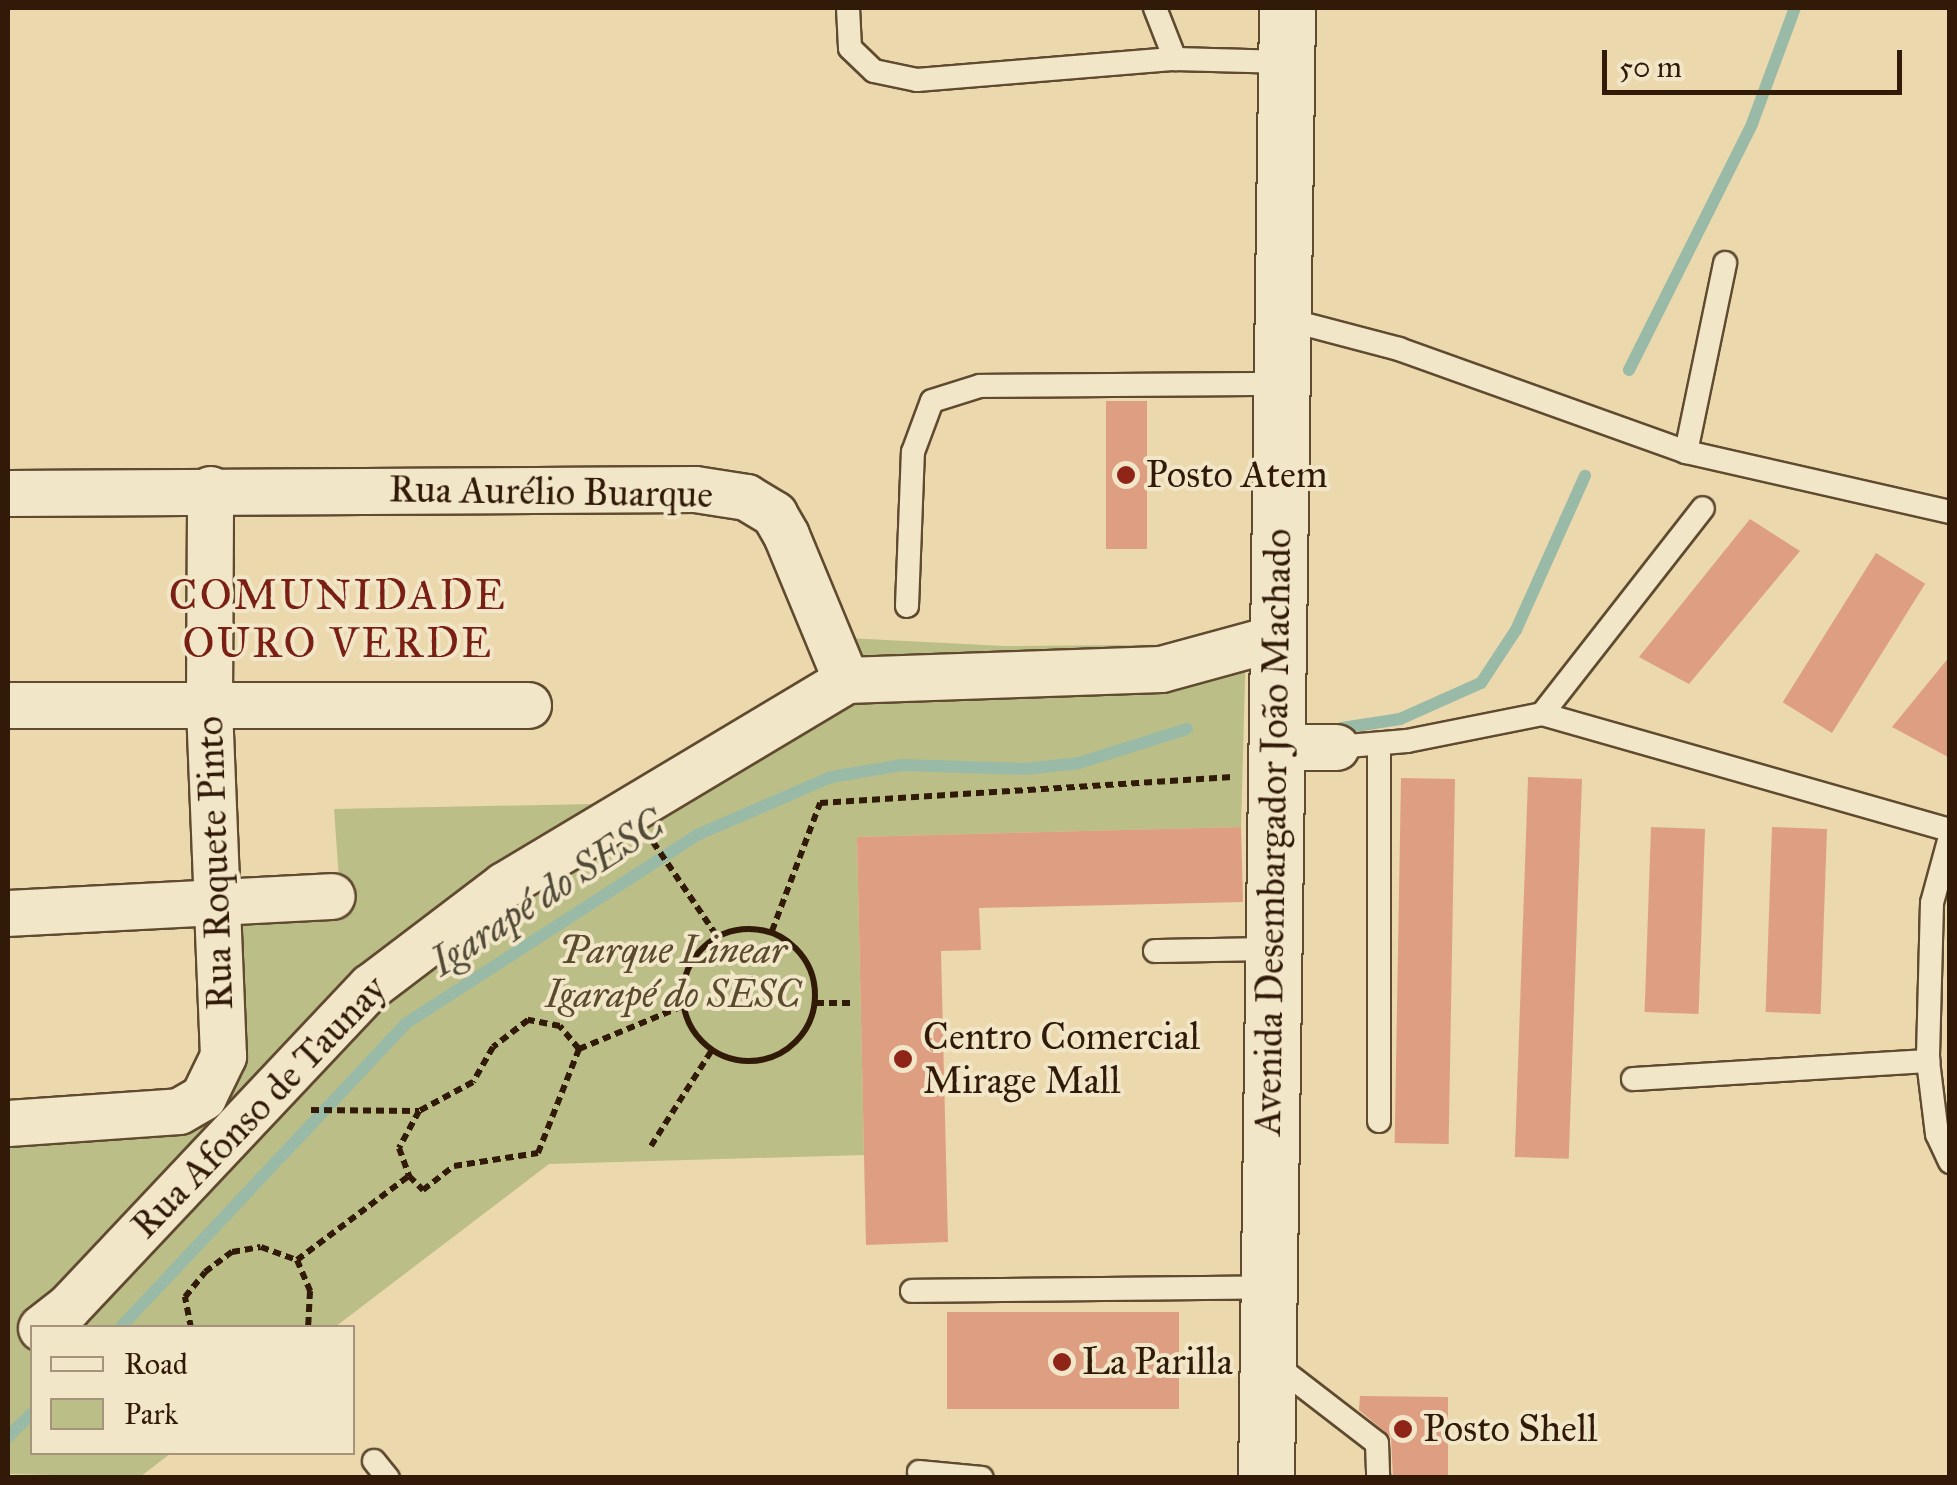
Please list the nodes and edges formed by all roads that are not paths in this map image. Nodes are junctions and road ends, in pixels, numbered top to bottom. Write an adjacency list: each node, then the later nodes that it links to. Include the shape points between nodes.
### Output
1 (848, 8): 4 (lane, via 850,48 874,71 917,80)
2 (1156, 8): 4 (lane)
3 (1287, 8): 5 (main road, Avenida Desembargador João Machado)
4 (1175, 59): 5 (lane)
5 (1286, 62): 7 (main road, Avenida Desembargador João Machado)
6 (1725, 263): 9 (lane)
7 (1281, 318): 8 (main road, Avenida Desembargador João Machado); 9 (lane, via 1400,349)
8 (1280, 384): 14 (lane, via 980,386 932,401 913,452); 15 (main road, Avenida Desembargador João Machado)
9 (1686, 452): 13 (lane)
10 (210, 489): 11 (street, Rua Aurélio Buarque); 16 (street, Rua Aurélio Buarque, via 695,489 746,497 774,514 786,535); 17 (street, Rua Roquete Pinto)
11 (8, 494)
12 (1703, 508): 20 (lane)
13 (1950, 512)
14 (907, 606)
15 (1274, 638): 16 (street, via 1162,669); 22 (main road, Avenida Desembargador João Machado)
16 (846, 680): 32 (street, Rua Afonso de Taunay, via 504,885 371,986)
17 (209, 700): 18 (street); 19 (street); 25 (street, Rua Roquete Pinto)
18 (528, 704)
19 (8, 705)
20 (1542, 714): 21 (lane); 23 (lane)
21 (1358, 745): 22 (street); 33 (lane)
22 (1273, 761): 27 (main road, Avenida Desembargador João Machado)
23 (1950, 834): 30 (lane, via 1932,903)
24 (332, 896): 25 (street)
25 (217, 905): 26 (street); 29 (street, Rua Roquete Pinto)
26 (8, 913)
27 (1271, 949): 28 (lane); 36 (main road, Avenida Desembargador João Machado)
28 (1156, 951)
29 (223, 1056): 32 (street, Rua Roquete Pinto); 34 (street, Rua Afonso de Taunay, via 203,1098 180,1111)
30 (1928, 1061): 31 (lane); 35 (lane, via 1936,1134)
31 (1634, 1080)
32 (264, 1096): 38 (street, Rua Afonso de Taunay)
33 (1380, 1121)
34 (8, 1123)
35 (1950, 1162)
36 (1268, 1286): 37 (lane); 41 (main road, Avenida Desembargador João Machado)
37 (912, 1291)
38 (44, 1325)
39 (30, 1335): 40 (street)
40 (8, 1349)
41 (1268, 1359): 44 (main road, Avenida Desembargador João Machado); 45 (lane, via 1378,1443)
42 (919, 1472): 43 (lane)
43 (982, 1478)
44 (1266, 1478)
45 (1378, 1478)

